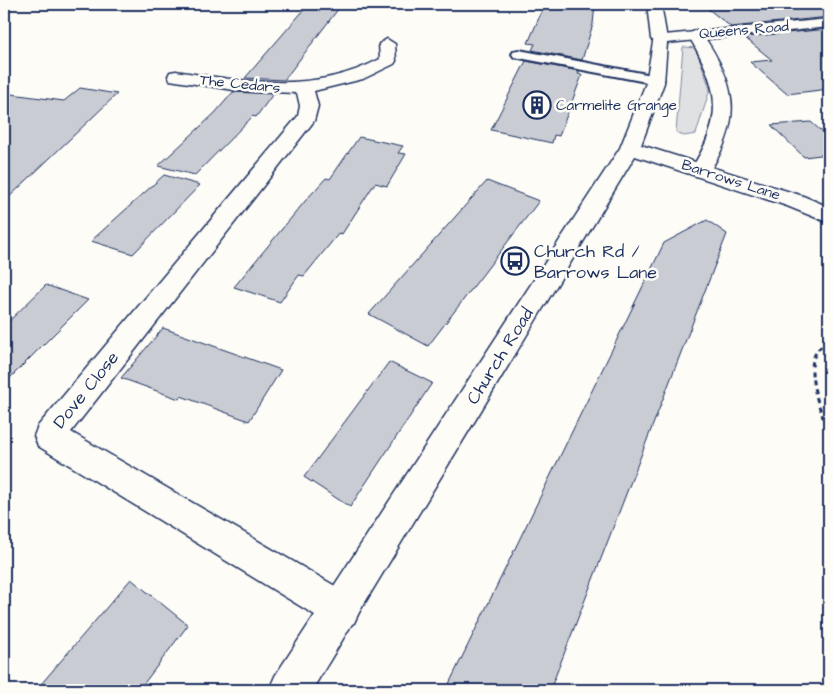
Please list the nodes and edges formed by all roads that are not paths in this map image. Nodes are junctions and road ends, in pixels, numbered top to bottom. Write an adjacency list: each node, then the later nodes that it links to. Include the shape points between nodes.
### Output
1 (654, 4): 4 (street, Church Road)
2 (829, 23): 3 (street, Queens Road)
3 (696, 35): 4 (street, Queens Road); 12 (street, via 708,52 721,82 725,114 710,158)
4 (659, 39): 8 (street, Church Road)
5 (387, 44): 9 (street, The Cedars, via 388,61 371,71 342,81)
6 (519, 54): 8 (lane)
7 (176, 76): 9 (street, The Cedars, via 242,86)
8 (657, 80): 11 (street, Church Road)
9 (304, 88): 10 (street, The Cedars, via 308,111)
10 (299, 125): 14 (street, Dove Close, via 49,436)
11 (630, 148): 12 (street, Barrows Lane); 14 (street, Church Road)
12 (701, 169): 13 (street, Barrows Lane)
13 (829, 216)
14 (341, 610): 15 (street, Church Road)
15 (289, 690)

